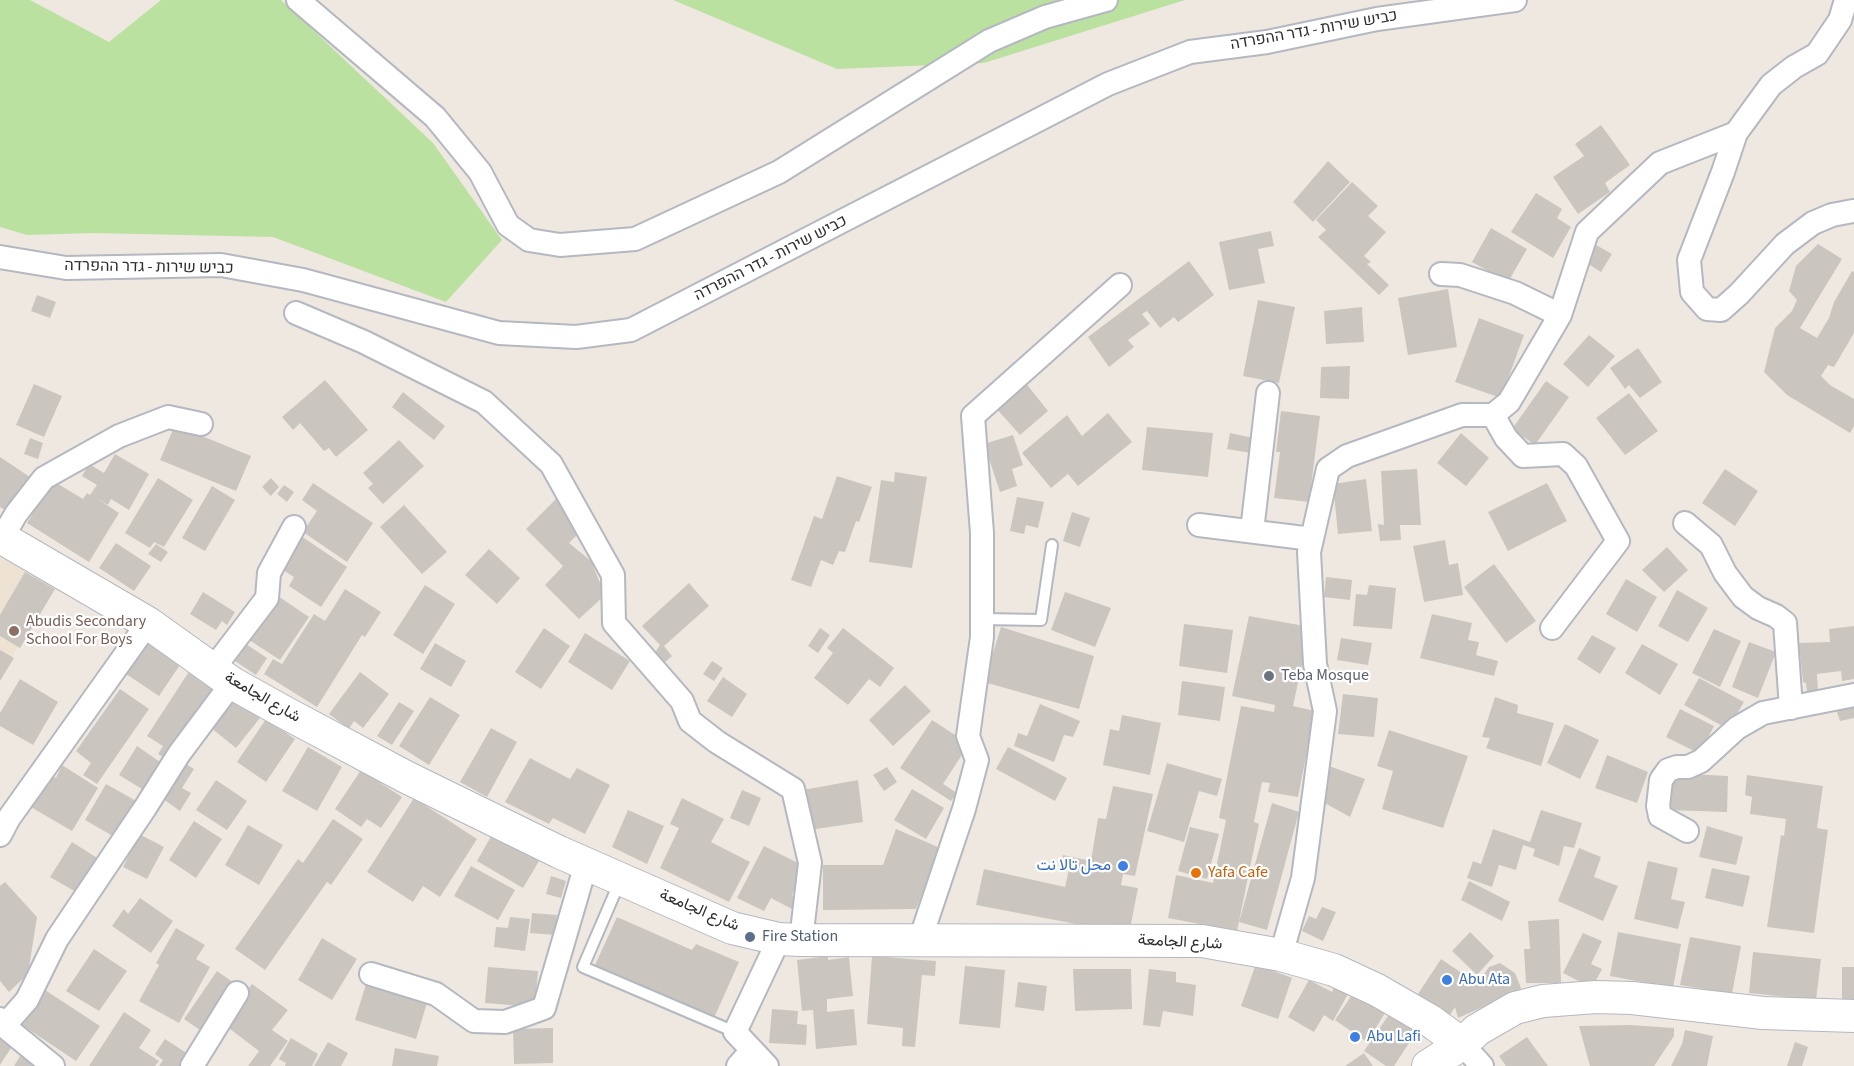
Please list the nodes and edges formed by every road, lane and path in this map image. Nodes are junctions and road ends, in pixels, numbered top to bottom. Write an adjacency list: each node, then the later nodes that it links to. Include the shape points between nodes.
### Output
1 (298, 0): 2 (street, via 435,117 480,172 508,225 529,240 560,244 635,239 779,172 989,41 1045,17)
2 (1106, 0)
3 (1515, 0): 7 (street, כביש שירות - גדר ההפרדה, via 1377,19 1267,42 1190,52 1108,84 631,330 576,338 499,333 303,280 221,266 66,268)
4 (1846, 0): 5 (street, via 1840,20 1817,54 1771,85)
5 (1736, 133): 6 (street, via 1689,260 1692,292 1707,309 1720,310 1785,244 1812,223); 11 (street, via 1660,164 1587,232)
6 (1854, 212)
7 (0, 257)
8 (1441, 274): 11 (street, via 1460,274 1515,293)
9 (1120, 285): 22 (street, via 973,416 982,533)
10 (296, 313): 32 (street, via 484,402 551,464 613,575 614,623 682,701 690,721 793,789 810,863)
11 (1560, 315): 13 (street, via 1509,402)
12 (1268, 393): 18 (street)
13 (1493, 415): 20 (street, via 1462,415 1347,456 1328,469); 24 (street, via 1506,438 1523,456 1563,454 1576,466 1618,541)
14 (201, 424): 19 (street, via 168,417 118,436 44,478)
15 (1685, 523): 27 (street, via 1712,545 1725,573 1743,597 1785,623)
16 (1199, 525): 18 (street)
17 (294, 527): 25 (street, via 270,573 267,598)
18 (1252, 531): 20 (street)
19 (1, 536): 23 (main road, شارع الجامعة)
20 (1312, 539): 34 (street, via 1309,552 1315,664 1325,711 1303,878)
21 (1052, 545): 22 (lane, via 1041,620)
22 (982, 619): 33 (street, via 968,736 977,760)
23 (148, 623): 25 (main road, شارع الجامعة); 29 (street)
24 (1552, 628)
25 (223, 676): 30 (main road, شارع الجامعة, via 406,777); 38 (street, via 145,808 57,939 27,1000)
26 (1854, 695): 27 (street)
27 (1791, 708): 28 (street, via 1763,713 1737,728 1701,761 1668,770 1661,780 1660,816)
28 (1688, 831)
29 (0, 835)
30 (586, 864): 31 (main road, شارع الجامعة); 35 (street, via 544,1008 505,1023 474,1020 436,994)
31 (621, 878): 32 (main road, شارع الجامعة, via 732,927); 40 (lane, via 583,967)
32 (790, 939): 33 (main road, شارع الجامعة); 40 (street)
33 (920, 940): 34 (main road, شارع الجامعة, via 1202,941)
34 (1281, 955): 41 (main road, شارع الجامعة, via 1334,970 1377,990 1429,1020)
35 (371, 974)
36 (237, 993): 43 (street)
37 (1854, 1016): 41 (main road, via 1763,1013 1632,998 1543,1001 1515,1008 1477,1030)
38 (2, 1023): 44 (street)
39 (1854, 1031): 41 (main road, via 1769,1030 1601,1012 1541,1020 1490,1042)
40 (735, 1032): 42 (street)
41 (1472, 1055): 45 (main road)
42 (753, 1061)
43 (199, 1063)
44 (53, 1066)
45 (1428, 1066)

